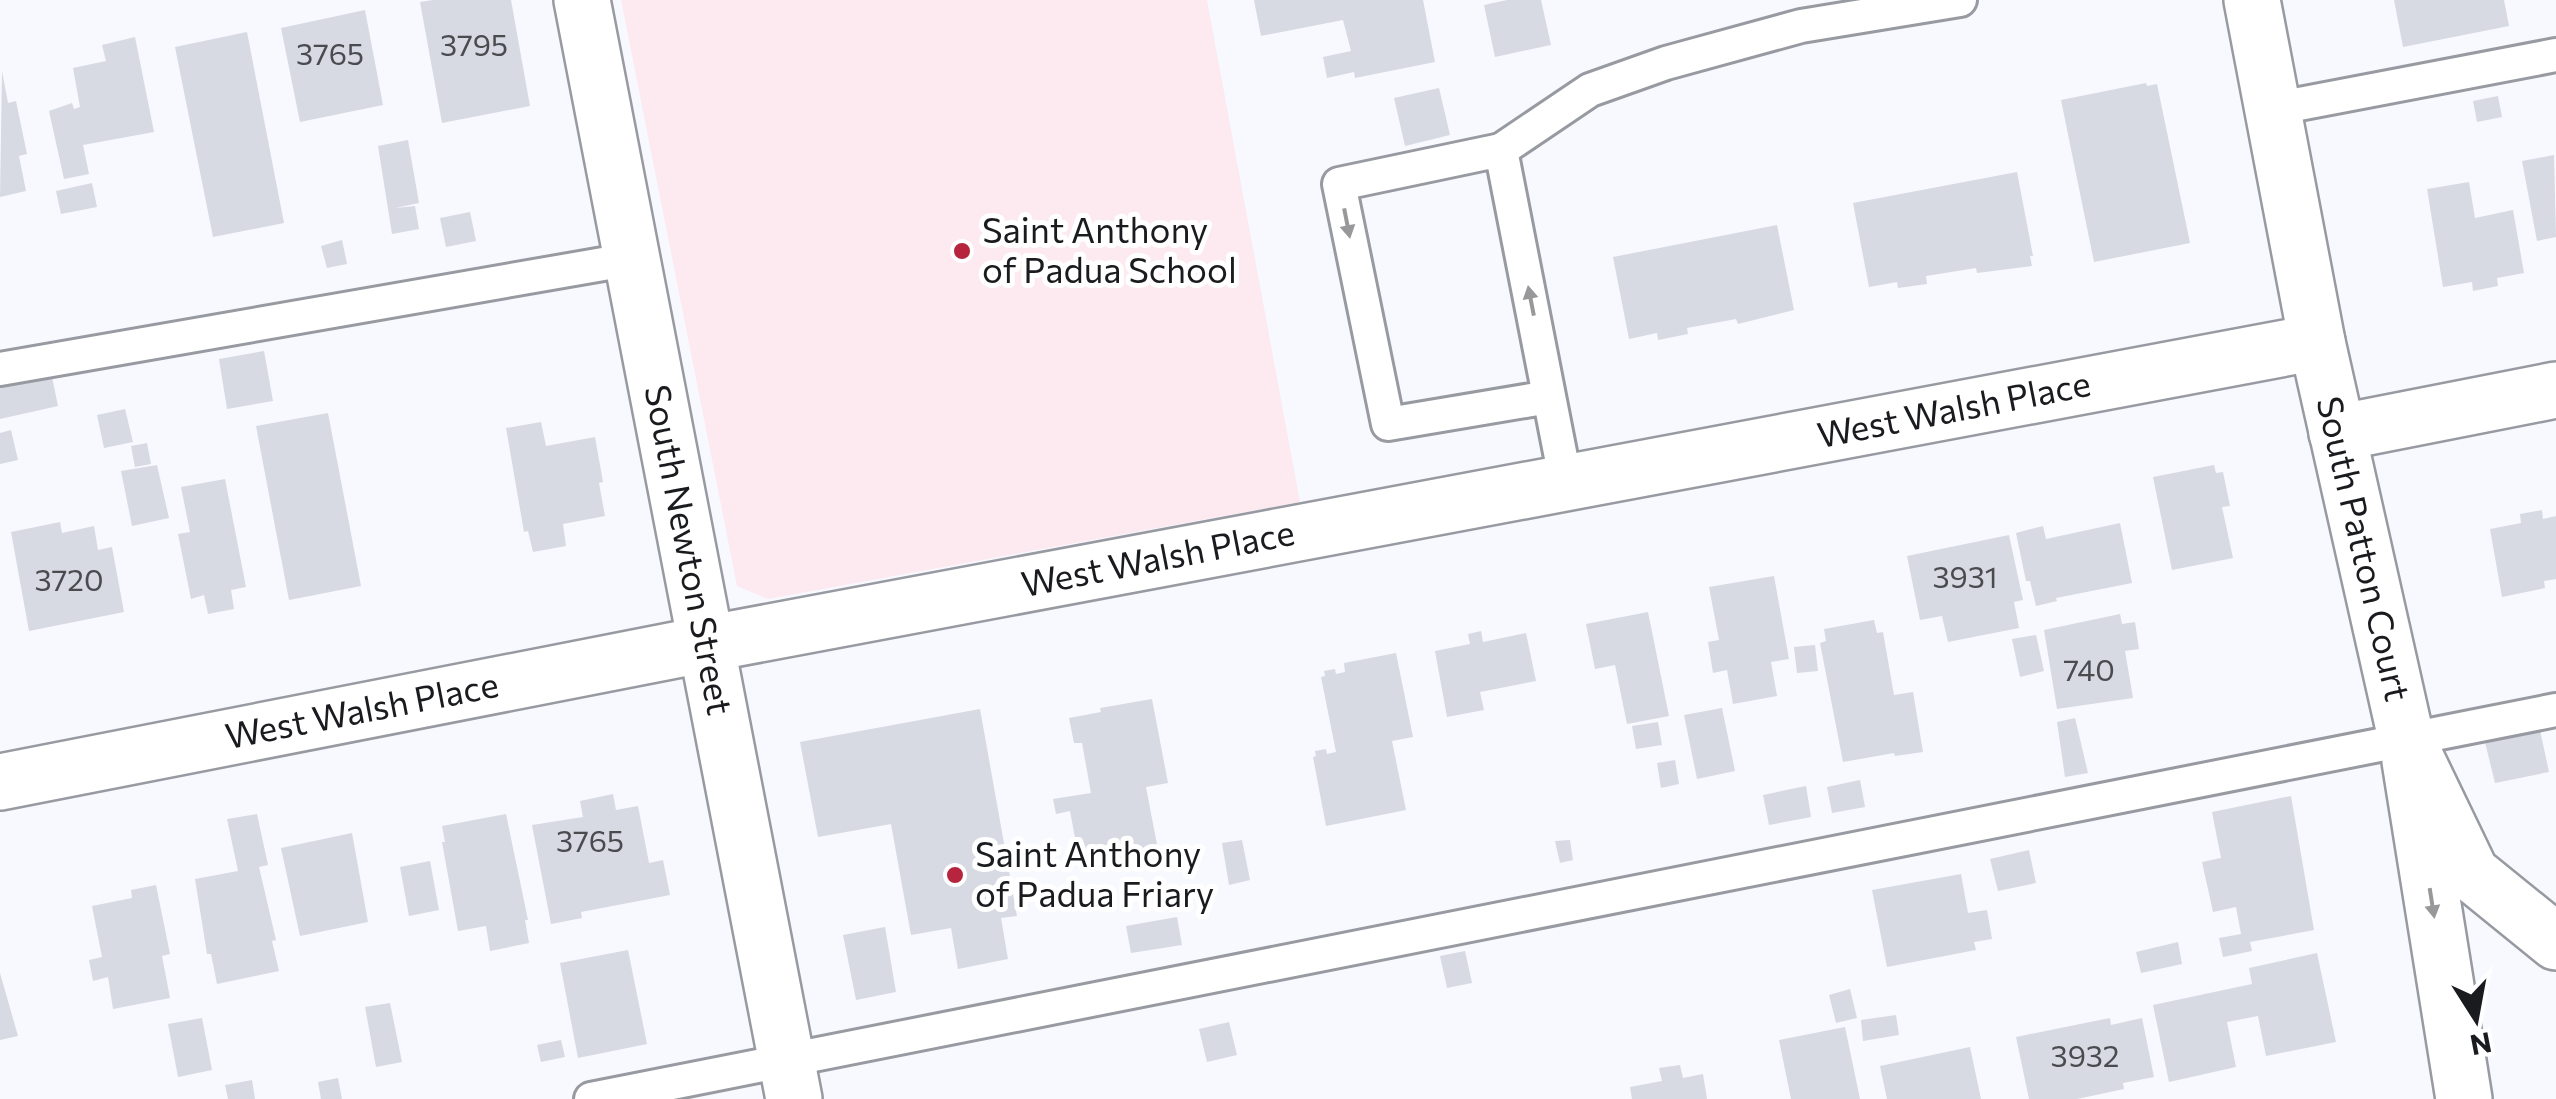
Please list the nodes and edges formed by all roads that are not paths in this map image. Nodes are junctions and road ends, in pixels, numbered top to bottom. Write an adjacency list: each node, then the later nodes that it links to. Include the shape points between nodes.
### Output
1 (582, 0): 7 (street, South Newton Street)
2 (1960, 0): 6 (lane, via 1801,26 1666,62 1590,90)
3 (2252, 0): 5 (street, South Patton Court)
4 (2556, 55): 5 (lane)
5 (2273, 108): 8 (street, South Patton Court)
6 (1502, 150): 11 (lane, one-way to 6); 11 (lane, one-way to 11, via 1339,184 1388,424)
7 (632, 259): 9 (lane); 14 (street, South Newton Street)
8 (2317, 342): 12 (street, South Patton Court); 13 (street, West Walsh Place)
9 (0, 369)
10 (2556, 390): 12 (street)
11 (1550, 396): 13 (lane)
12 (2338, 433): 16 (street, South Patton Court)
13 (1566, 483): 14 (street, West Walsh Place)
14 (706, 644): 17 (street, West Walsh Place); 19 (street, South Newton Street)
15 (2556, 710): 16 (lane)
16 (2406, 738): 18 (street, via 2471,872); 19 (lane); 21 (street, South Patton Court, one-way to 21)
17 (0, 782)
18 (2556, 942)
19 (791, 1081): 20 (lane)
20 (591, 1099)
21 (2464, 1099)

